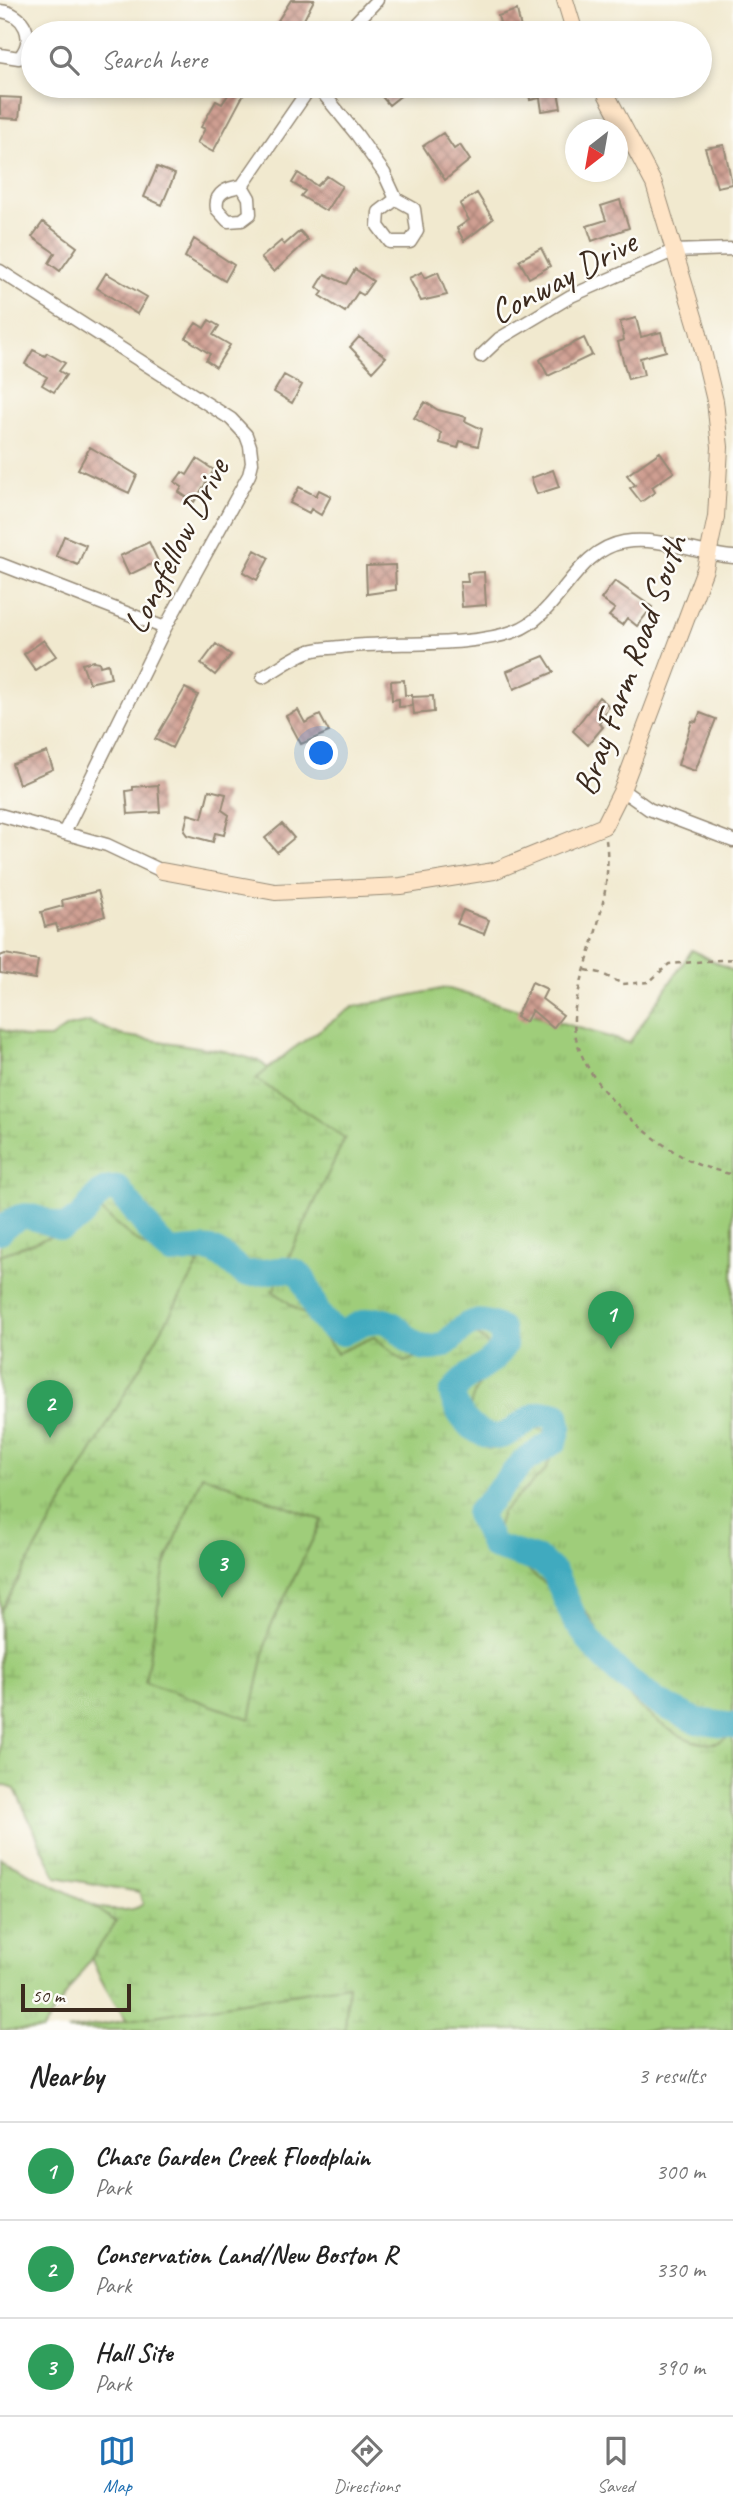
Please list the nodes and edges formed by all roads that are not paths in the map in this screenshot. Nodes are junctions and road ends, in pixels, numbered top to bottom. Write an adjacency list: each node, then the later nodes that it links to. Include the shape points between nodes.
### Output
1 (377, 0): 4 (street)
2 (565, 0): 5 (street)
3 (0, 11): 6 (street)
4 (357, 21)
5 (571, 21)
6 (21, 22)
7 (21, 53): 8 (street, via 19,58)
8 (0, 55)
9 (304, 98): 12 (street)
10 (327, 98): 13 (street, via 384,173)
11 (608, 98): 15 (street, Bray Farm Road South, via 654,184)
12 (242, 186)
13 (396, 199)
14 (733, 249): 15 (street)
15 (673, 251): 17 (street, Conway Drive, via 571,296); 18 (street, Bray Farm Road South, via 698,330 716,412 720,447 716,517)
16 (0, 271): 21 (street, Longfellow Drive, via 222,412 246,435 252,455 249,475)
17 (481, 356)
18 (708, 555): 19 (street); 22 (street, via 665,542 621,543 590,558 551,604 517,630 486,638 310,651); 23 (street, Bray Farm Road South)
19 (733, 557)
20 (0, 564): 21 (street)
21 (165, 628): 25 (street, Longfellow Drive)
22 (263, 677)
23 (622, 790): 26 (street, via 673,820); 27 (street, Bray Farm Road South, via 604,826 494,871 401,886 275,892)
24 (0, 814): 25 (street)
25 (64, 833): 27 (street, via 107,845)
26 (733, 841)
27 (162, 871)

